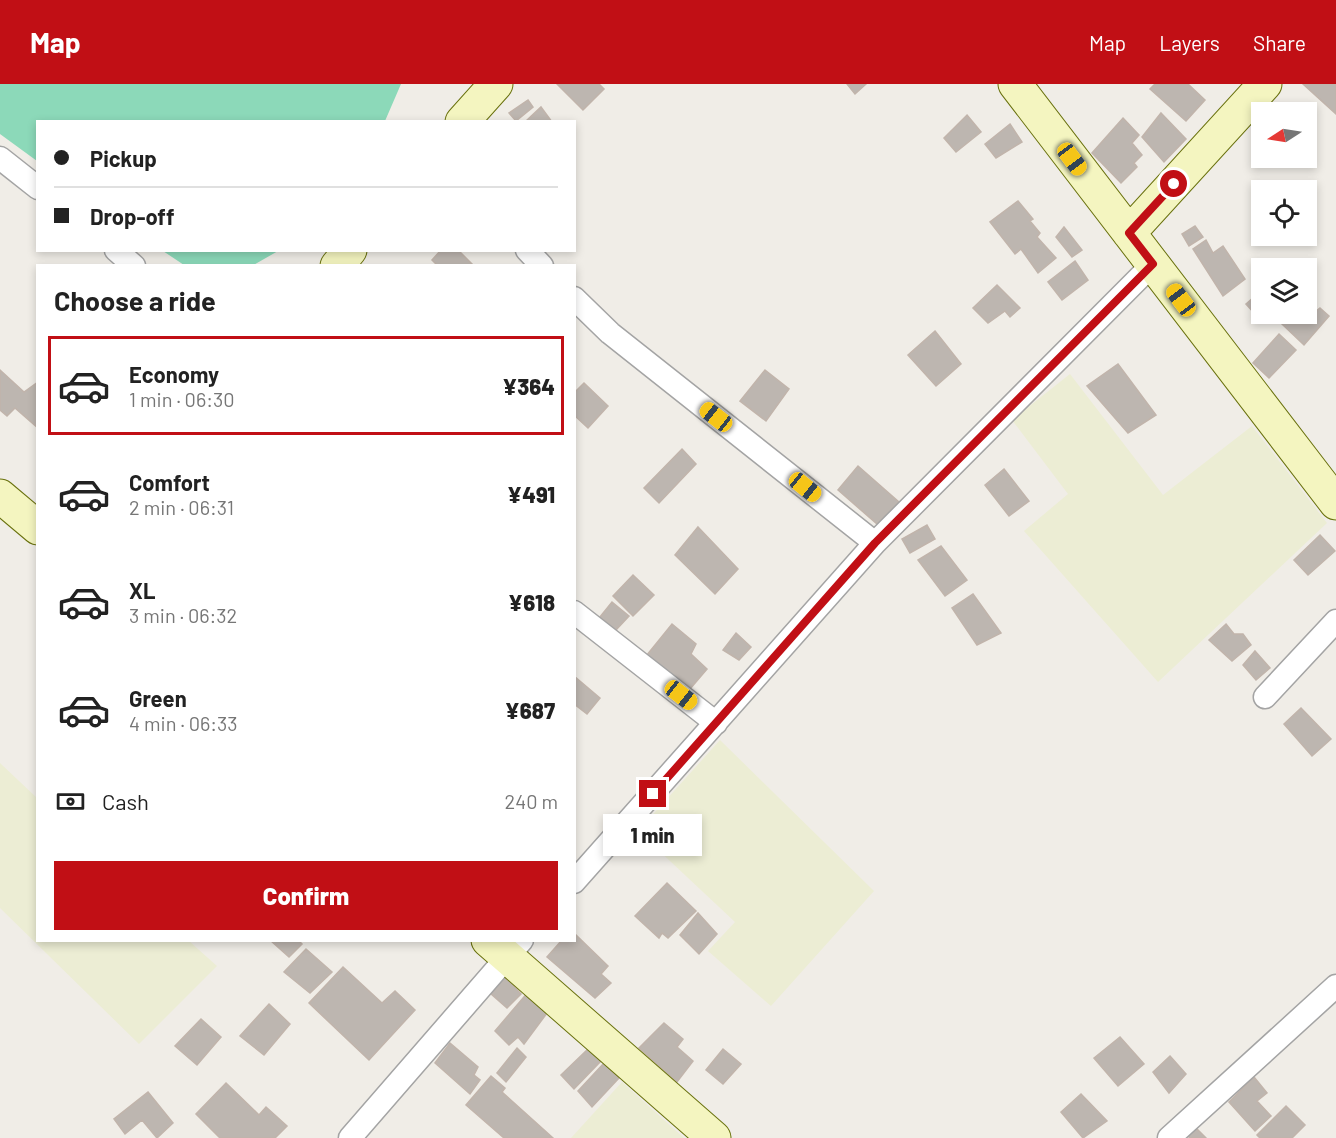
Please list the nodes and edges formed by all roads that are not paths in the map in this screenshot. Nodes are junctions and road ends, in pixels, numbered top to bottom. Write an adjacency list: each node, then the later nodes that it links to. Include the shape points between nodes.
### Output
1 (496, 84): 4 (street)
2 (1015, 84): 7 (street)
3 (1265, 84): 7 (street)
4 (464, 120)
5 (0, 159): 6 (street)
6 (36, 186)
7 (1129, 233): 14 (street)
8 (118, 252): 11 (street)
9 (348, 252): 12 (street)
10 (529, 252): 13 (street)
11 (133, 264)
12 (339, 264)
13 (540, 264)
14 (1153, 264): 17 (street); 19 (street)
15 (576, 300): 19 (street, via 610,333)
16 (0, 496): 18 (street)
17 (1336, 503)
18 (36, 526)
19 (875, 543): 23 (street)
20 (576, 614): 23 (street)
21 (1336, 621): 22 (street)
22 (1265, 697)
23 (716, 723): 24 (street)
24 (576, 880)
25 (505, 946): 27 (street); 28 (street)
26 (1336, 986): 29 (street)
27 (350, 1138)
28 (714, 1138)
29 (1169, 1138)

